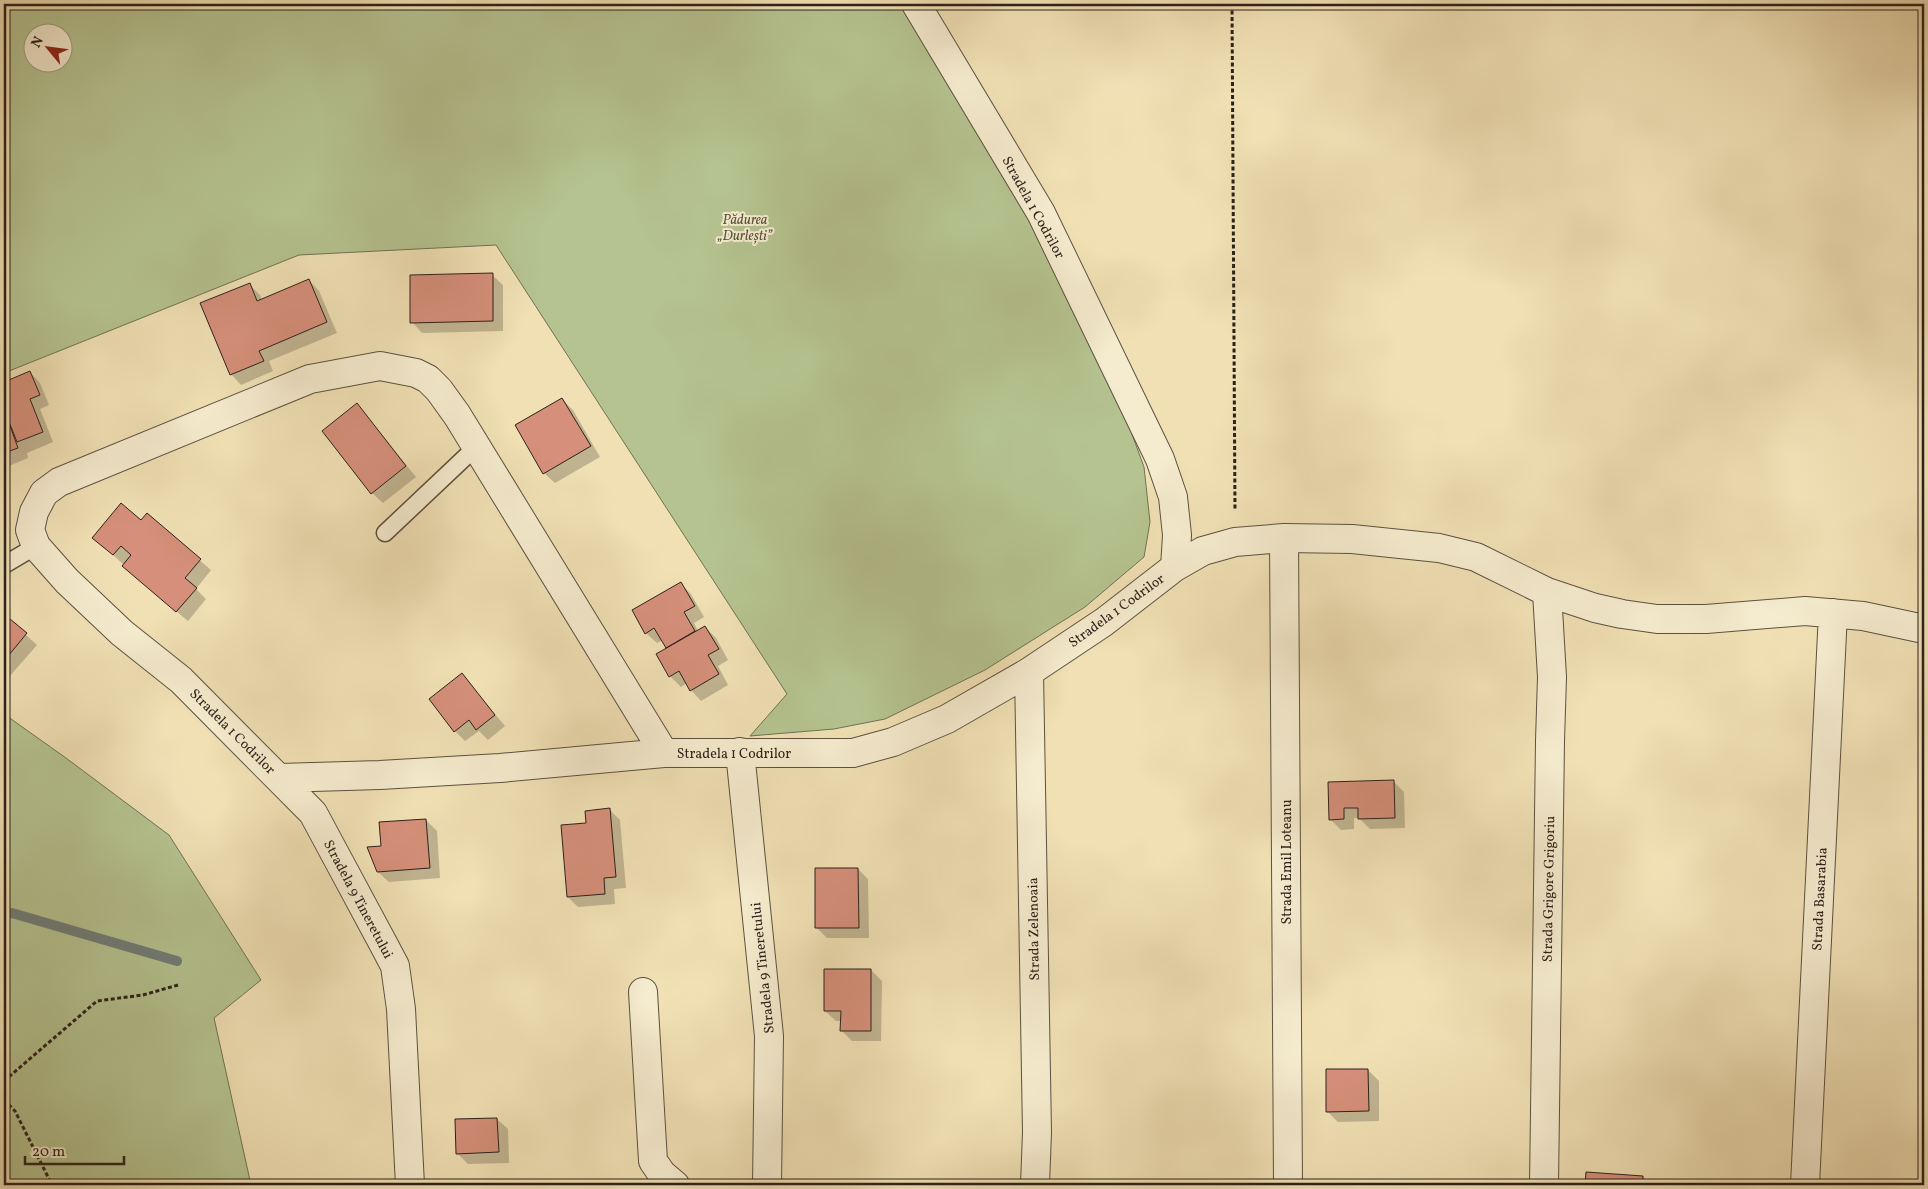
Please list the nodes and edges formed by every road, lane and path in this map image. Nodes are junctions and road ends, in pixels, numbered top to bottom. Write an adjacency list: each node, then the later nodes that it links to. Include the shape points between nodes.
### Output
1 (916, 4): 9 (street, Stradela 1 Codrilor, via 1040,213 1160,459 1173,497 1177,535)
2 (1232, 4): 6 (path)
3 (476, 447): 4 (lane); 7 (street, Stradela 1 Codrilor, via 439,390 416,373 380,366 310,379 59,482 44,493 34,512 30,530); 15 (street, Stradela 1 Codrilor)
4 (385, 533)
5 (1284, 538): 6 (street); 10 (street, via 1352,539 1439,548 1476,557); 26 (street, Strada Emil Loteanu)
6 (1235, 542): 9 (street, via 1203,551)
7 (36, 546): 8 (lane); 16 (street, Stradela 1 Codrilor, via 67,581 122,633 181,680)
8 (4, 565)
9 (1175, 567): 13 (street, Stradela 1 Codrilor, via 1104,622)
10 (1547, 592): 11 (street, via 1604,610 1657,619 1706,619 1805,610); 27 (street, Strada Grigore Grigoriu, via 1552,677)
11 (1833, 613): 12 (street); 28 (street, Strada Basarabia)
12 (1924, 628)
13 (1028, 672): 14 (street, Stradela 1 Codrilor, via 947,719 893,742 853,753); 25 (street, Strada Zelenoaia)
14 (740, 752): 15 (street, Stradela 1 Codrilor); 24 (street, Stradela 9 Tineretului, via 769,1036)
15 (664, 753): 16 (street, Stradela 1 Codrilor, via 500,768)
16 (279, 778): 22 (street, Stradela 9 Tineretului, via 313,813 395,966 401,1009)
17 (178, 985): 19 (path, via 143,995 97,1001)
18 (643, 992): 23 (street, via 653,1162)
19 (4, 1081)
20 (4, 1100): 21 (path, via 14,1111)
21 (52, 1185)
22 (410, 1185)
23 (675, 1185)
24 (767, 1185)
25 (1035, 1185)
26 (1288, 1185)
27 (1544, 1185)
28 (1805, 1185)

